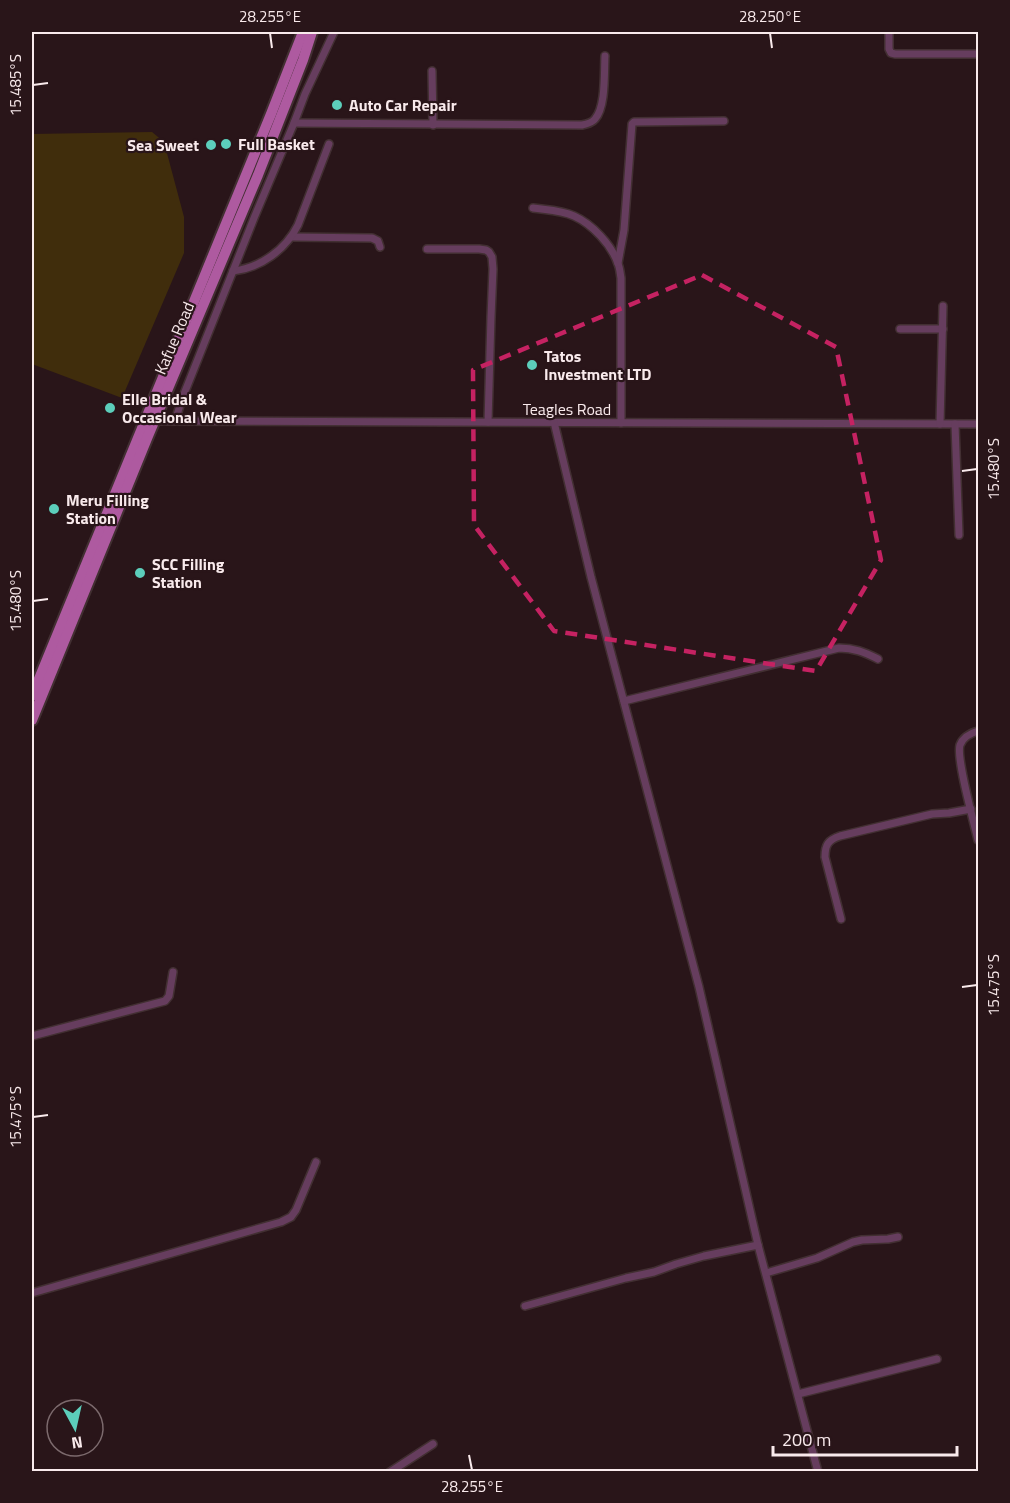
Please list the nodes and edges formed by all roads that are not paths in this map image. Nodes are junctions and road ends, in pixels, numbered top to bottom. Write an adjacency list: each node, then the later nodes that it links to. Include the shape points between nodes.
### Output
1 (303, 32): 31 (main road, Kafue Road)
2 (312, 32): 21 (main road, Kafue Road, via 262,165)
3 (334, 32): 9 (street)
4 (889, 32): 5 (street, via 889,49 895,54)
5 (978, 54)
6 (606, 56): 10 (street, via 603,99 595,120 589,124)
7 (432, 71): 10 (street)
8 (724, 122): 16 (street, via 632,124)
9 (294, 123): 10 (street); 17 (street)
10 (433, 125)
11 (329, 144): 13 (street)
12 (533, 208): 16 (street, via 576,217 608,245)
13 (292, 237): 14 (street, via 372,238); 17 (street, via 266,260)
14 (380, 247)
15 (427, 249): 23 (street, via 479,249 492,257)
16 (618, 263): 25 (street)
17 (233, 271): 22 (street)
18 (943, 306): 20 (street)
19 (900, 329): 20 (street)
20 (943, 329): 26 (street)
21 (155, 421): 22 (street, Teagles Road); 33 (main road, Kafue Road)
22 (175, 421): 23 (street, Teagles Road)
23 (488, 422): 24 (street, Teagles Road)
24 (554, 422): 25 (street, Teagles Road); 32 (street)
25 (621, 423): 26 (street, Teagles Road)
26 (940, 424): 27 (street, Teagles Road)
27 (955, 424): 28 (street, Teagles Road); 29 (street)
28 (978, 424)
29 (959, 536)
30 (878, 659): 32 (street, via 852,648 839,648)
31 (32, 696)
32 (624, 701): 42 (street, via 699,987)
33 (32, 720)
34 (978, 731): 35 (street, via 963,738 959,748)
35 (971, 809): 36 (street); 37 (street, via 905,820 833,838 827,843 825,857)
36 (978, 840)
37 (841, 919)
38 (172, 972): 39 (street, via 165,1001)
39 (32, 1036)
40 (316, 1162): 44 (street, via 296,1210 281,1222)
41 (898, 1237): 43 (street, via 853,1242)
42 (758, 1245): 43 (street); 45 (street)
43 (766, 1273): 47 (street)
44 (32, 1293)
45 (525, 1306)
46 (937, 1359): 47 (street)
47 (798, 1394): 50 (street)
48 (433, 1444): 49 (street)
49 (390, 1472)
50 (818, 1472)

